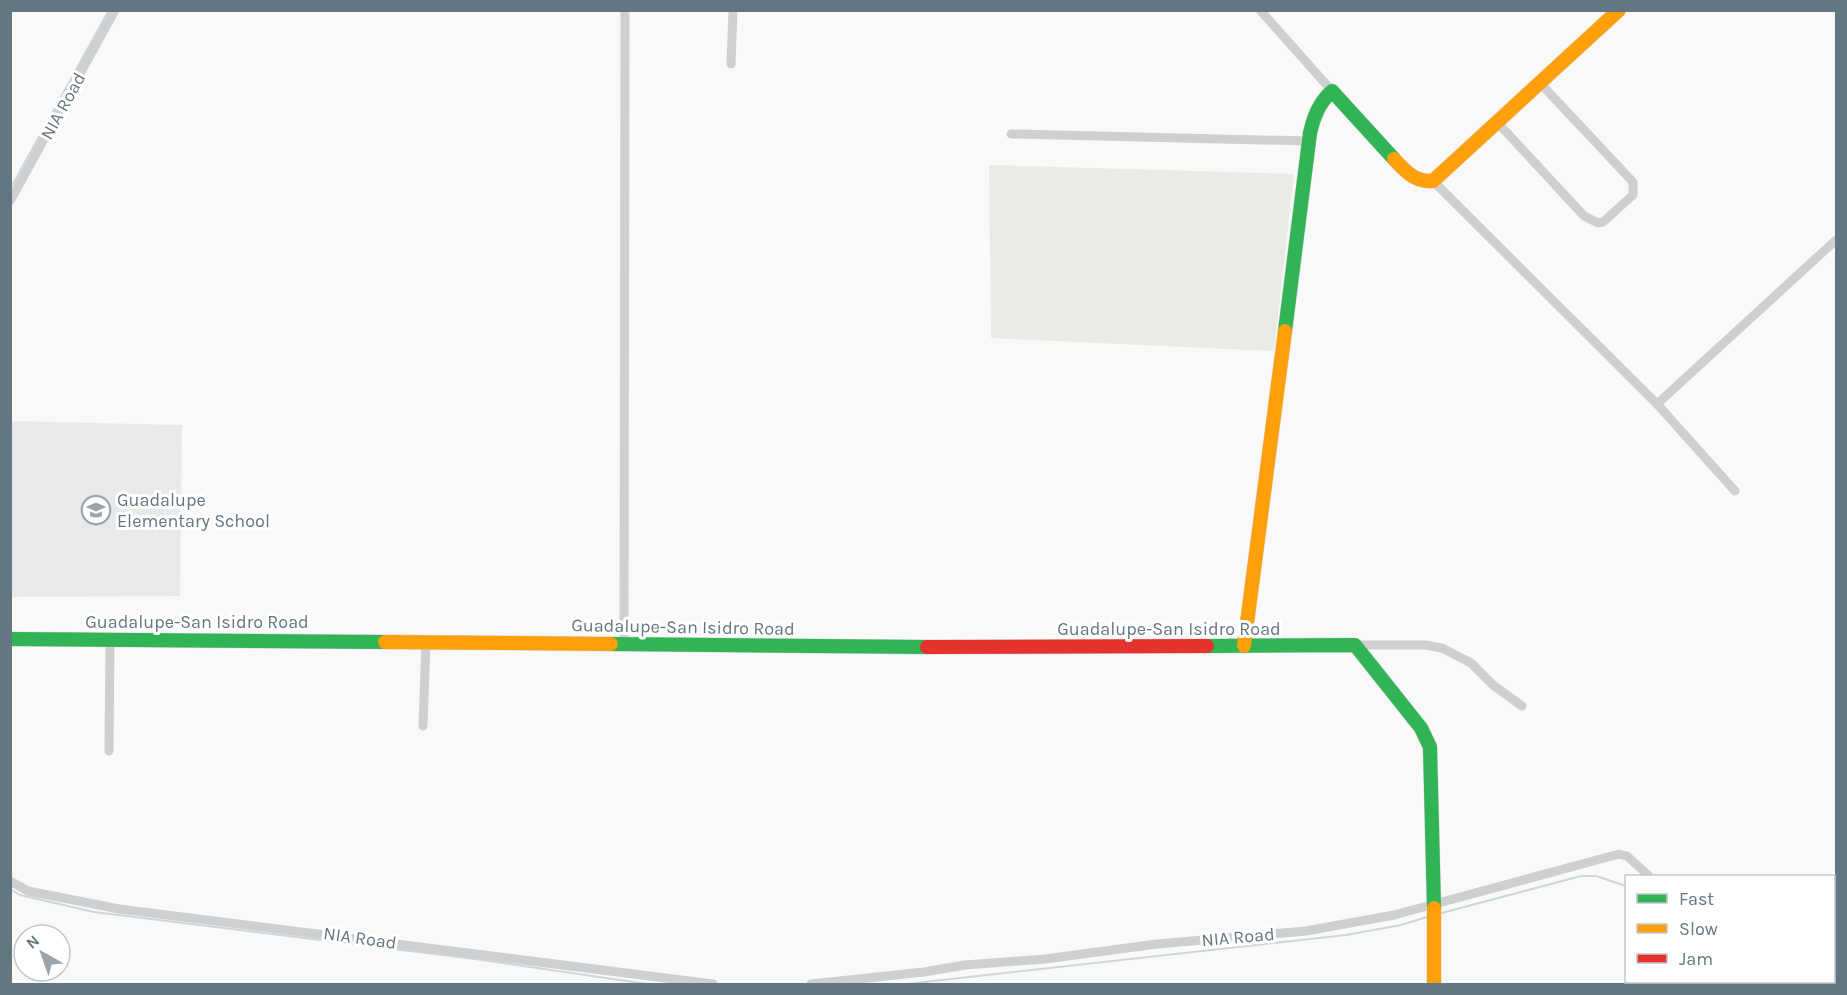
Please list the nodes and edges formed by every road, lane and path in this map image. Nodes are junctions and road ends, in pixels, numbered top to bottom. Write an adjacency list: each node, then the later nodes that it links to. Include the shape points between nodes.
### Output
1 (115, 10): 13 (street, NIA Road)
2 (625, 10): 20 (street)
3 (733, 10): 6 (street)
4 (1260, 10): 8 (street)
5 (1619, 10): 7 (street)
6 (731, 64)
7 (1540, 83): 9 (street); 9 (street, via 1633,182 1633,195 1603,222 1584,216)
8 (1332, 91): 11 (street, via 1316,109); 12 (street, via 1406,172 1421,182)
9 (1498, 123): 12 (street)
10 (1011, 134): 11 (street)
11 (1309, 141): 22 (street)
12 (1433, 181): 15 (street)
13 (10, 201)
14 (1836, 240): 15 (street)
15 (1657, 404): 16 (street)
16 (1735, 491)
17 (10, 639): 18 (street, Guadalupe-San Isidro Road)
18 (110, 640): 19 (street, Guadalupe-San Isidro Road); 25 (street)
19 (426, 642): 20 (street, Guadalupe-San Isidro Road); 24 (street)
20 (624, 645): 22 (street, Guadalupe-San Isidro Road)
21 (1355, 645): 22 (street, Guadalupe-San Isidro Road); 23 (street, via 1443,648 1471,663); 28 (street, via 1421,728 1430,747)
22 (1244, 646)
23 (1522, 706)
24 (423, 726)
25 (109, 752)
26 (1648, 875): 28 (street, NIA Road, via 1627,856 1619,854)
27 (10, 881): 29 (street, NIA Road, via 28,891 119,909)
28 (1434, 903): 30 (street, NIA Road, via 1394,915 1306,931); 31 (street)
29 (713, 984)
30 (812, 984)
31 (1434, 984)

